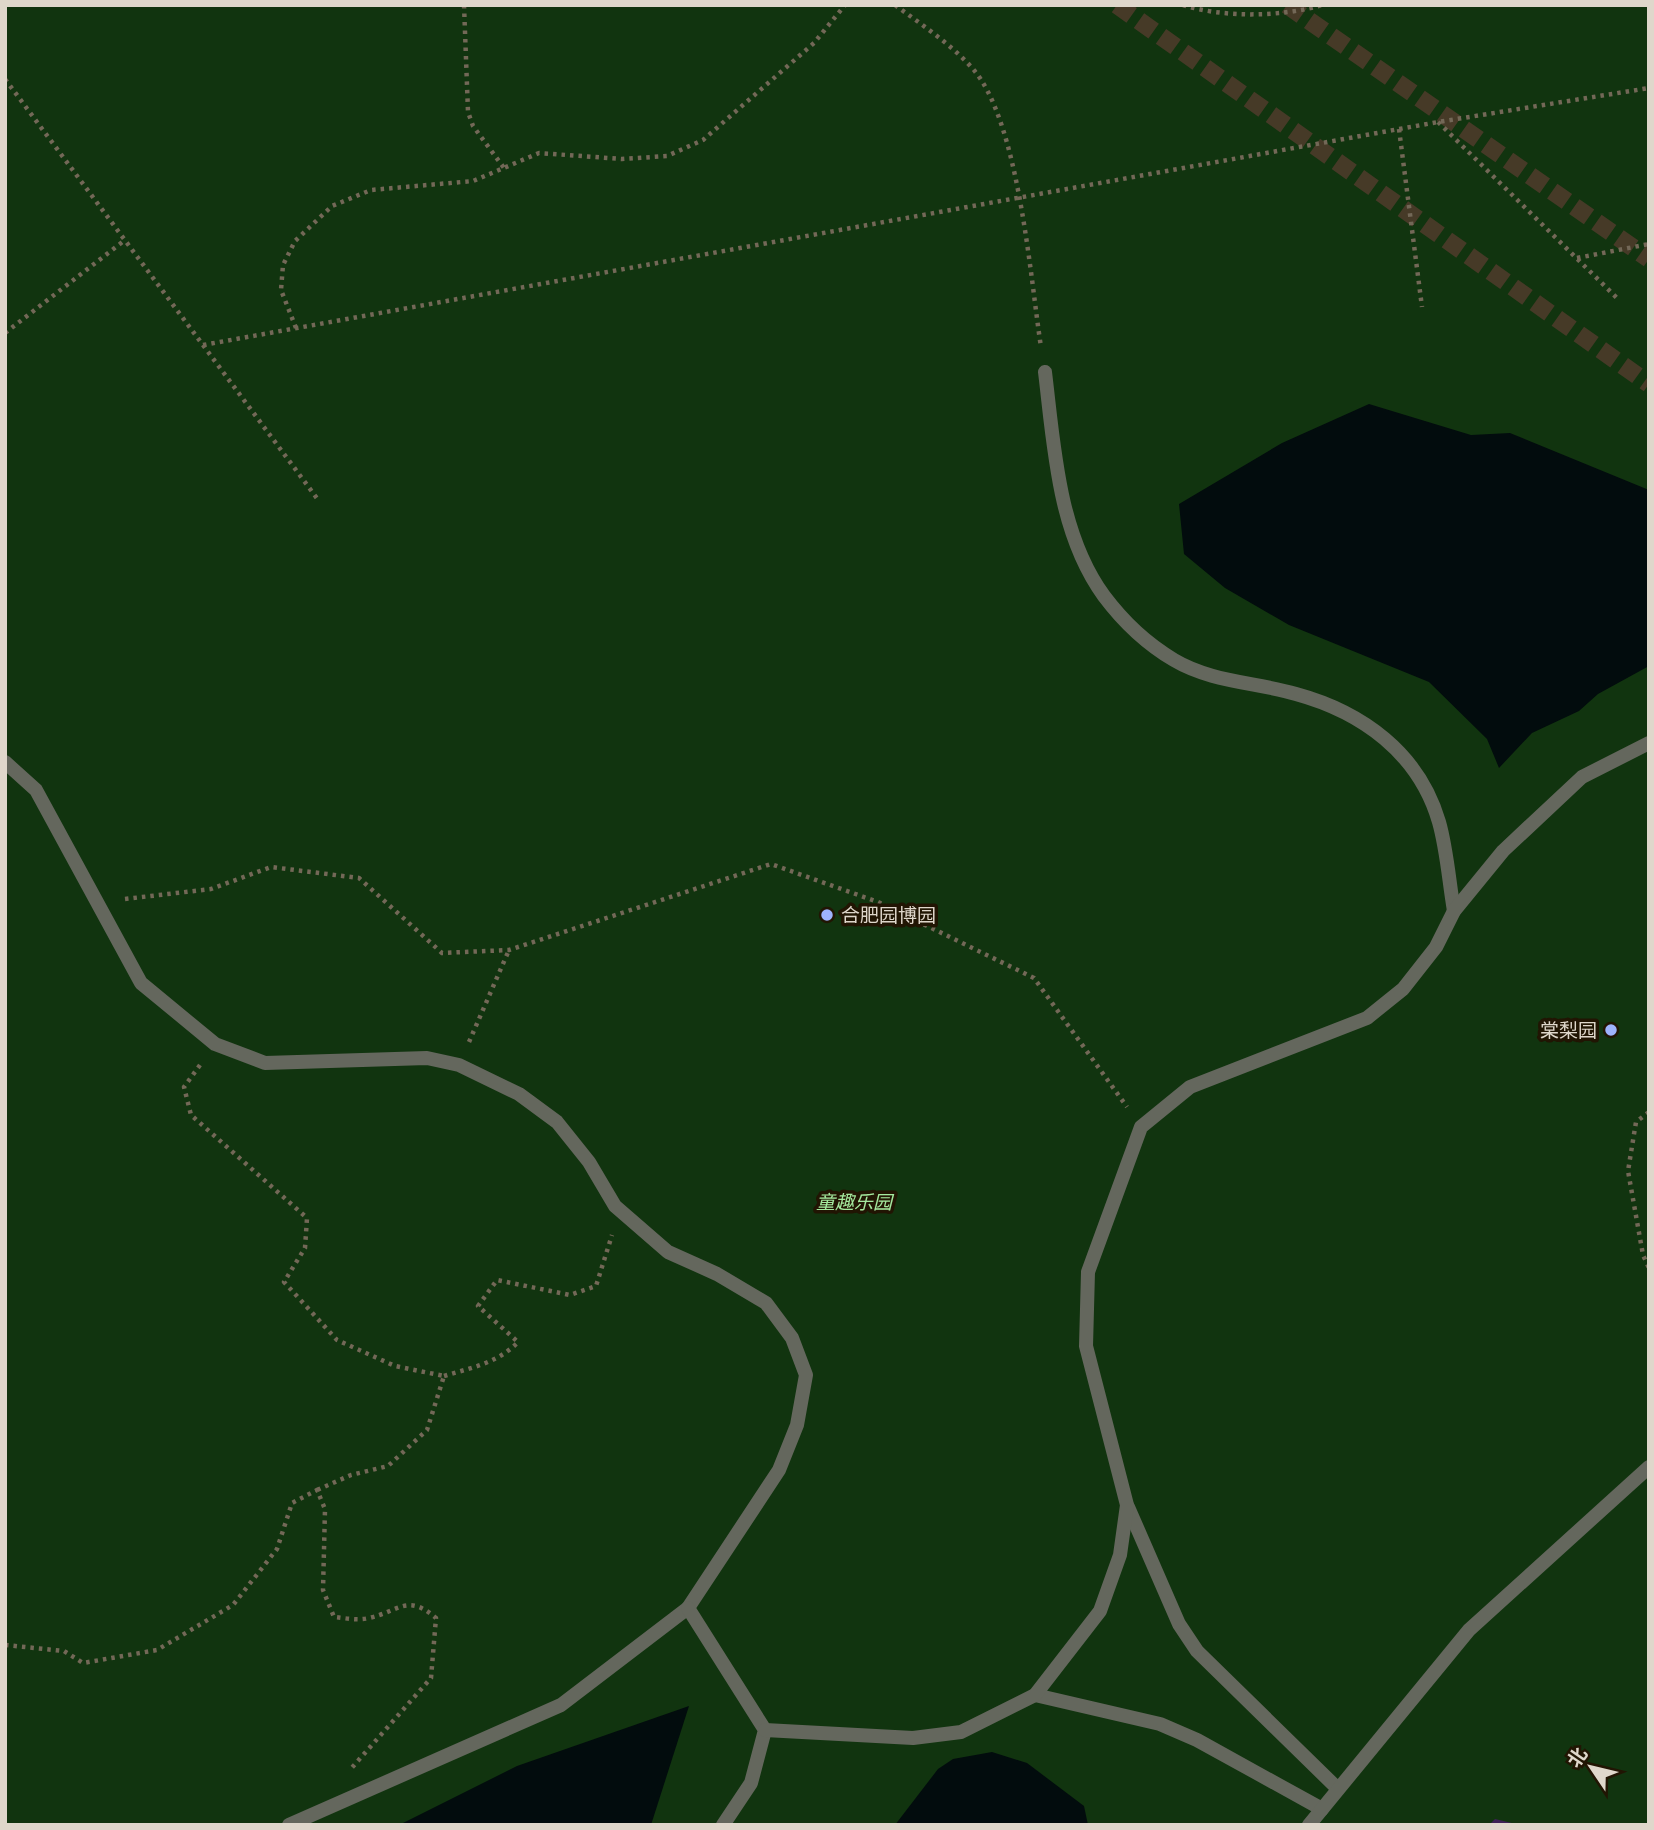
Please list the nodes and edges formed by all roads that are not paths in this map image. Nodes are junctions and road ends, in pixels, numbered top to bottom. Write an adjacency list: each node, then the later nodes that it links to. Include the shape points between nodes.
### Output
1 (1045, 372): 4 (lane, via 1056,461 1072,531 1103,595 1128,624 1174,660 1211,676 1296,694 1346,712 1392,743 1415,772 1438,821)
2 (1649, 743): 4 (lane, via 1582,776 1503,851)
3 (5, 762): 7 (lane, via 36,790 141,984 215,1044 265,1063 427,1058 459,1065 519,1094 557,1122 620,1211 668,1252 766,1303 792,1338 806,1375 797,1425 779,1471)
4 (1454, 911): 6 (lane, via 1436,947 1403,989 1367,1018 1190,1087 1141,1127 1088,1272 1086,1346)
5 (1649, 1467): 10 (lane, via 1469,1630)
6 (1127, 1505): 8 (lane, via 1120,1555 1100,1611); 10 (lane, via 1179,1624 1197,1651)
7 (688, 1608): 9 (lane); 12 (lane, via 561,1705)
8 (1035, 1695): 9 (lane, via 949,1734 913,1738); 11 (lane, via 1160,1724)
9 (765, 1730): 13 (lane, via 751,1783)
10 (1336, 1788): 11 (lane)
11 (1322, 1809): 14 (lane)
12 (289, 1825)
13 (723, 1825)
14 (1309, 1825)

